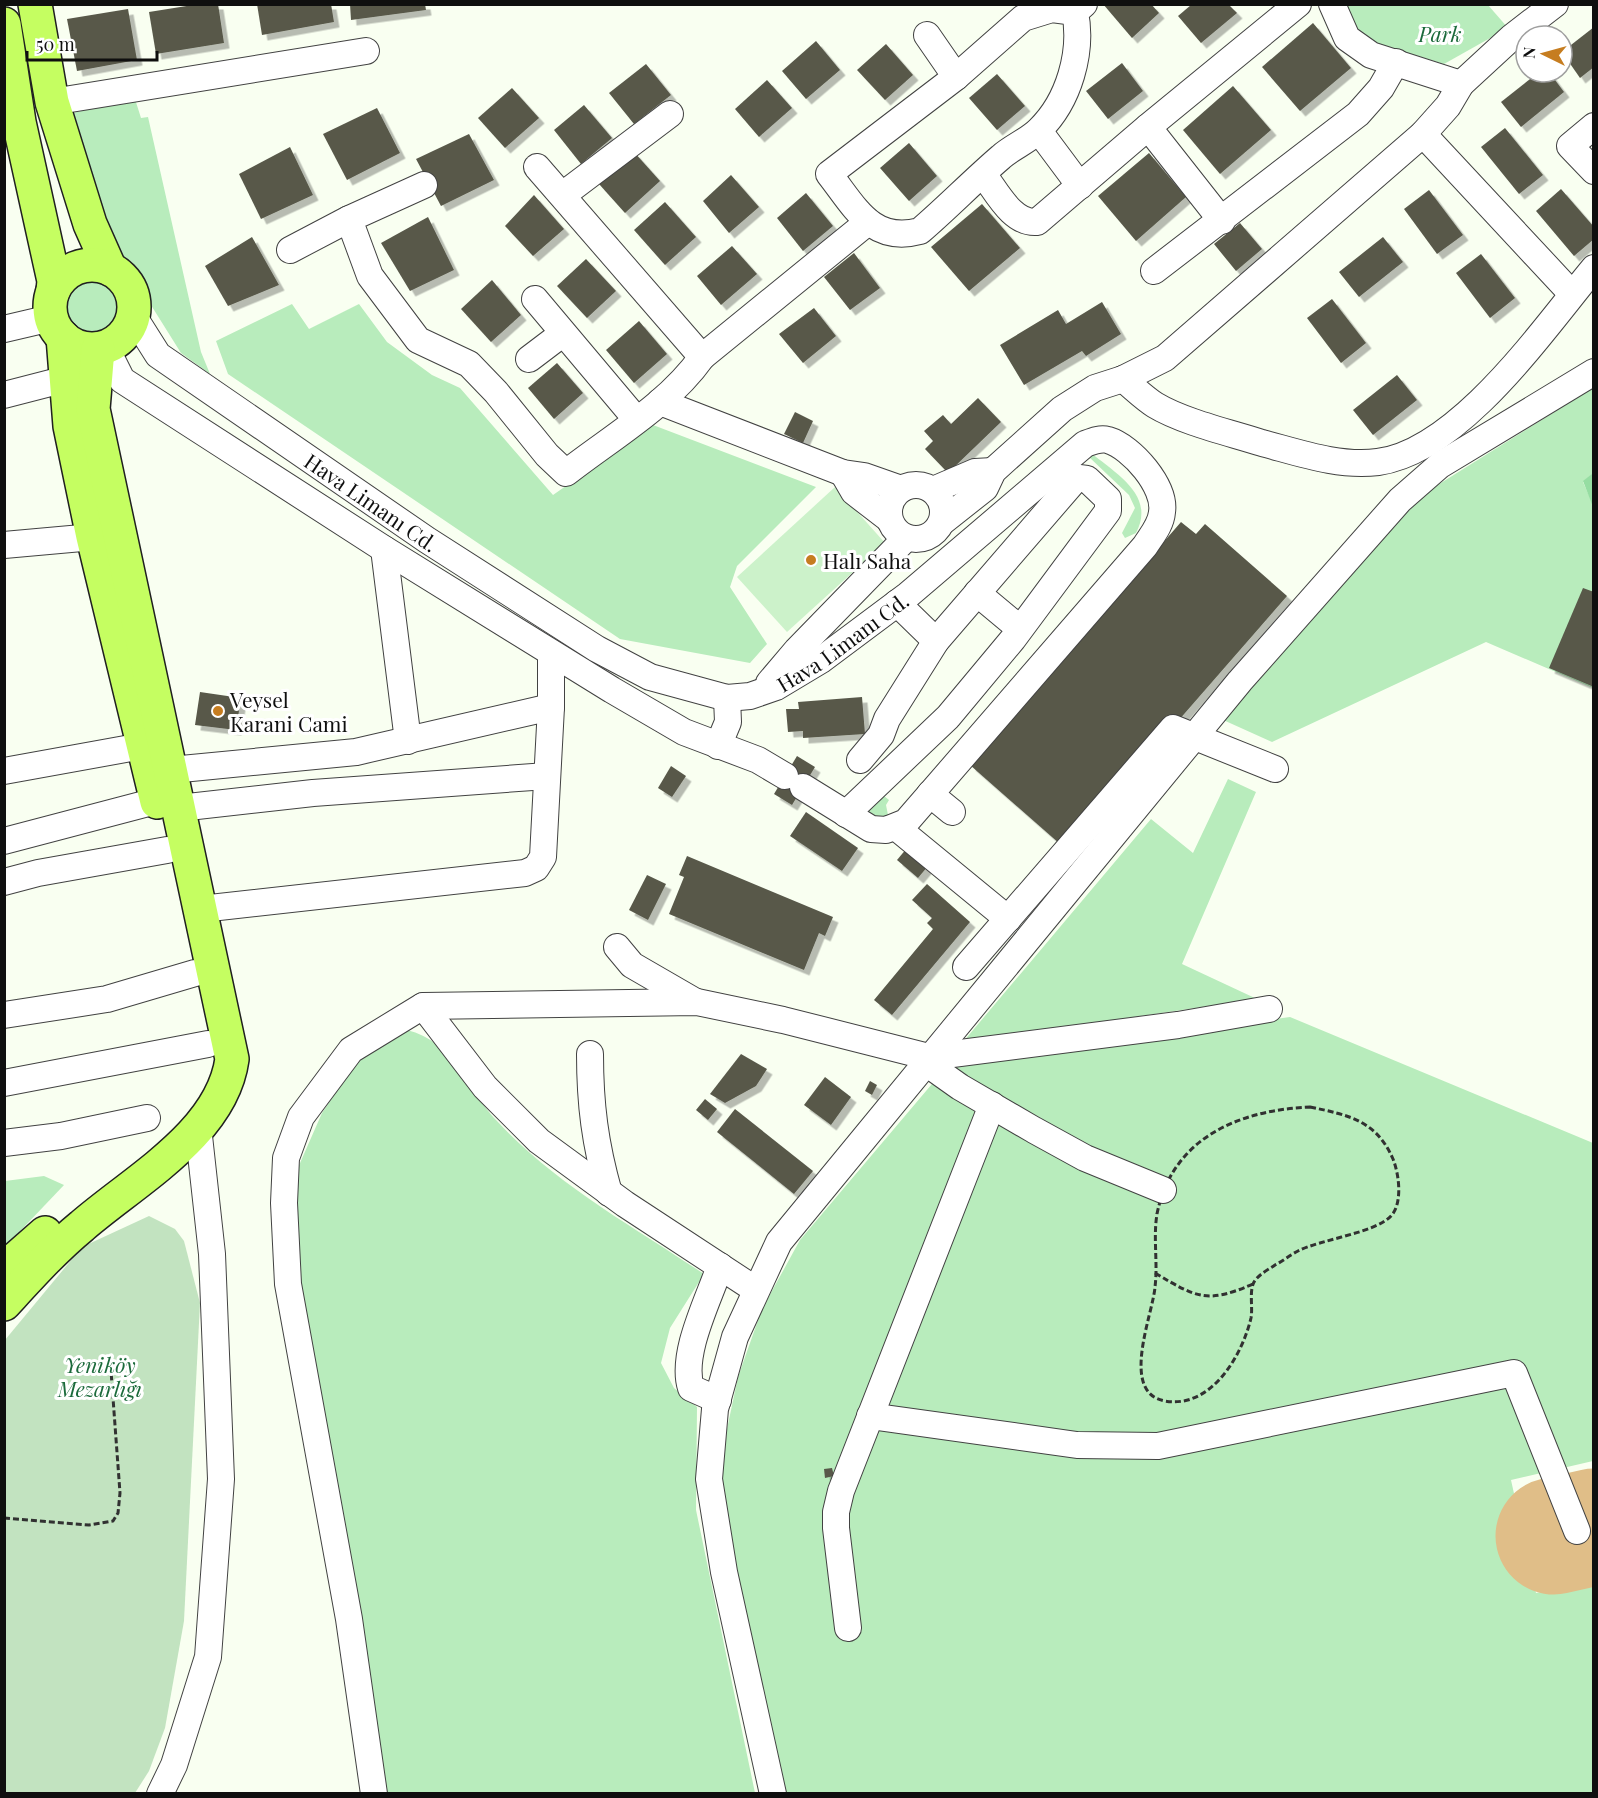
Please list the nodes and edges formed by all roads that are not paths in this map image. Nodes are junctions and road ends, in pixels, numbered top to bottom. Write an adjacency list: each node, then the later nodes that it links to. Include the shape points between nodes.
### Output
1 (35, 4): 12 (main road)
2 (1298, 4): 14 (street)
3 (1332, 4): 9 (street, via 1347,38 1371,55)
4 (1554, 4): 11 (street)
5 (1080, 8): 10 (street, via 1052,9 1023,18); 16 (street, via 1077,56 1060,102)
6 (4, 24): 33 (main road, via 19,122 54,281)
7 (927, 35): 10 (street)
8 (366, 51): 12 (street)
9 (1396, 62): 11 (street); 25 (street, via 1381,88 1358,114)
10 (956, 77): 26 (street, via 829,174)
11 (1461, 84): 17 (street)
12 (52, 102): 28 (main road, via 90,224)
13 (670, 114): 23 (street)
14 (1148, 126): 22 (street); 25 (street)
15 (1593, 126): 19 (street, via 1570,146)
16 (1038, 131): 20 (street); 22 (street)
17 (1424, 134): 31 (street); 42 (street, via 1165,358)
18 (537, 167): 23 (street)
19 (1593, 171)
20 (982, 174): 22 (street, via 1014,215 1031,223); 26 (street, via 920,231 904,236 888,234)
21 (424, 185): 24 (street)
22 (1080, 186)
23 (564, 194): 38 (street)
24 (349, 219): 27 (street); 45 (street, via 370,276 418,340 469,364 566,473)
25 (1222, 220): 30 (street)
26 (867, 222): 38 (street)
27 (290, 250)
28 (110, 268): 33 (main road, via 84,266 66,275); 34 (main road, via 130,288 135,302)
29 (1593, 268): 31 (street)
30 (1154, 271)
31 (1572, 294): 42 (street, via 1498,384 1457,422 1420,448 1379,462 1342,463 1218,430 1156,405)
32 (535, 299): 36 (street)
33 (56, 315): 35 (street); 37 (main road, via 79,347); 41 (main road)
34 (134, 317): 37 (main road, via 123,335); 62 (street, Hava Limanı Cd., via 158,356 428,540 597,649 650,677)
35 (4, 328)
36 (562, 334): 39 (street); 45 (street)
37 (102, 348): 54 (street, Hava Limanı Cd., via 122,380); 70 (main road, via 93,409)
38 (702, 357): 44 (street, via 686,379)
39 (529, 359)
40 (1593, 372): 64 (street, via 1440,465 1400,500)
41 (66, 379): 43 (street); 52 (main road, via 70,426)
42 (1123, 379): 46 (street, via 1095,388 1062,409)
43 (4, 394)
44 (660, 402): 45 (street); 47 (street)
45 (636, 419)
46 (993, 471): 49 (street, via 975,472); 50 (street, via 985,488)
47 (843, 474): 48 (street, via 864,476); 51 (street, via 854,492)
48 (901, 489): 49 (street, via 917,484); 51 (street, via 890,502)
49 (933, 490): 50 (street, via 943,505)
50 (942, 522): 51 (street, via 931,535 915,540)
51 (898, 529): 61 (street)
52 (93, 537): 53 (street); 66 (main road)
53 (4, 545)
54 (384, 549): 59 (street, Hava Limanı Cd.); 65 (street)
55 (977, 593): 57 (street); 57 (street, via 1072,482 1087,479 1108,499 1108,511); 58 (street)
56 (897, 603): 58 (street); 60 (street, Hava Limanı Cd., via 1085,444 1107,440 1141,465 1158,485 1162,513 1145,546); 61 (street, Hava Limanı Cd., via 821,660)
57 (1016, 634): 60 (street); 76 (street, via 948,717)
58 (936, 641): 68 (street, via 881,735)
59 (551, 652): 63 (street); 67 (street, Hava Limanı Cd., via 684,732)
60 (1041, 666): 73 (street, Hava Limanı Cd.)
61 (761, 692): 62 (street, Hava Limanı Cd.)
62 (727, 698): 67 (street, via 728,722)
63 (551, 707): 65 (street); 72 (street)
64 (1195, 737): 69 (street); 82 (street, via 1173,728); 92 (street)
65 (408, 741): 70 (street, via 356,752)
66 (142, 746): 71 (street); 74 (main road)
67 (718, 746): 76 (street, Hava Limanı Cd., via 758,760)
68 (860, 760)
69 (1275, 769)
70 (171, 770): 74 (main road)
71 (4, 771)
72 (547, 776): 74 (street); 81 (street, via 543,857 536,868 525,873)
73 (930, 794): 75 (street); 77 (street, Hava Limanı Cd.)
74 (167, 805): 78 (street); 79 (main road); 81 (main road)
75 (952, 812)
76 (846, 814): 77 (street, Hava Limanı Cd., via 871,829)
77 (897, 828): 82 (street)
78 (4, 841)
79 (167, 850): 80 (street); 85 (main road)
80 (4, 882)
81 (201, 909): 96 (main road, via 232,1059 222,1097)
82 (1008, 919): 84 (street)
83 (617, 947): 86 (street, via 632,965)
84 (966, 967)
85 (195, 974): 89 (street, via 107,999); 90 (main road)
86 (697, 1002): 87 (street); 92 (street)
87 (423, 1006): 99 (street, via 485,1087 531,1133); 109 (street, via 351,1050 301,1117 286,1158 288,1284 349,1619)
88 (1269, 1009): 92 (street)
89 (4, 1015)
90 (208, 1044): 93 (street); 101 (main road, via 208,1071 198,1100 157,1143 73,1208)
91 (590, 1054): 99 (street, via 596,1147)
92 (929, 1058): 94 (street, via 936,1070); 102 (street, via 779,1242)
93 (4, 1083)
94 (992, 1105): 98 (street, via 1085,1158); 105 (street)
95 (147, 1118): 97 (street)
96 (198, 1127): 103 (main road, via 81,1227); 108 (street, via 212,1254 221,1479 208,1657 174,1765)
97 (4, 1143)
98 (1163, 1190)
99 (609, 1193): 100 (street)
100 (720, 1266): 102 (street); 104 (street, via 690,1352 687,1375 691,1388)
101 (4, 1269)
102 (756, 1290): 104 (street, via 735,1337)
103 (4, 1304)
104 (718, 1400): 110 (street, via 709,1479 724,1572)
105 (870, 1416): 106 (street, via 1077,1445 1158,1446 1514,1373); 107 (street, via 836,1512)
106 (1576, 1531)
107 (848, 1628)
108 (160, 1794)
109 (374, 1794)
110 (773, 1794)

